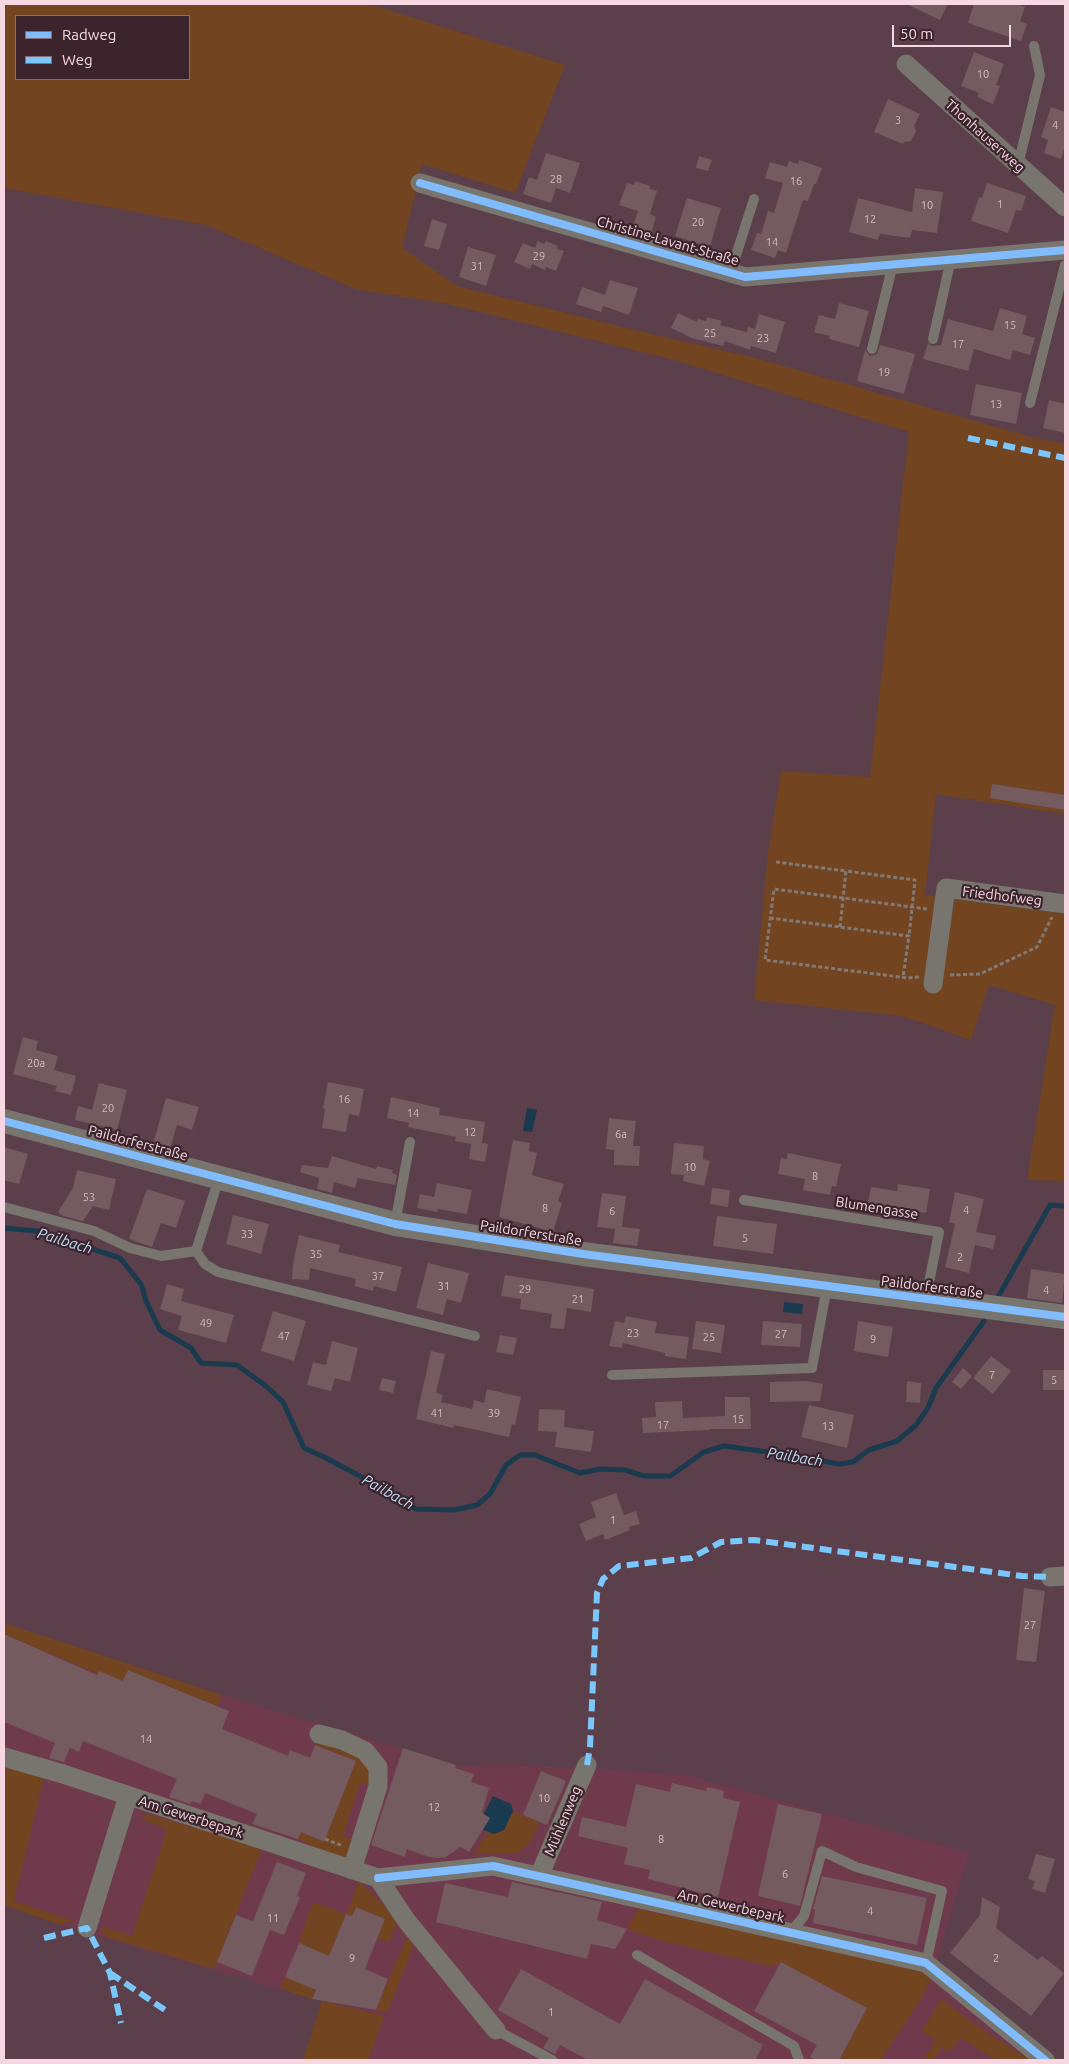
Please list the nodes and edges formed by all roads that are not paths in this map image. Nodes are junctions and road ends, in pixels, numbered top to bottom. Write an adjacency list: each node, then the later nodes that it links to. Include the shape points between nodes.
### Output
1 (1034, 46): 3 (lane, via 1040,75)
2 (906, 64): 3 (street, Thonhauserweg)
3 (1018, 165): 6 (street, Thonhauserweg)
4 (420, 183): 11 (street, Christine-Lavant-Straße)
5 (754, 198): 11 (lane)
6 (1065, 208)
7 (1065, 250): 8 (street, Christine-Lavant-Straße)
8 (951, 259): 9 (street, Christine-Lavant-Straße); 12 (lane)
9 (893, 264): 11 (street, Christine-Lavant-Straße, via 745,277); 13 (lane)
10 (1065, 264): 14 (lane)
11 (731, 271)
12 (933, 339)
13 (872, 349)
14 (1030, 403)
15 (1062, 904): 16 (street, Friedhofweg, via 946,888)
16 (933, 980)
17 (4, 1120): 19 (street, Paildorferstraße)
18 (410, 1142): 22 (lane)
19 (220, 1178): 22 (street, Paildorferstraße); 23 (lane)
20 (744, 1200): 25 (lane, Blumengasse, via 939,1232)
21 (4, 1207): 23 (lane, via 94,1230 130,1248 161,1256)
22 (395, 1224): 24 (street, Paildorferstraße, via 583,1254)
23 (196, 1252): 27 (lane, via 205,1264 218,1272)
24 (827, 1286): 25 (street, Paildorferstraße); 28 (lane, via 812,1368)
25 (926, 1298): 26 (street, Paildorferstraße)
26 (1065, 1317)
27 (475, 1336)
28 (612, 1375)
29 (320, 1734): 33 (street, via 365,1751 378,1767 378,1786)
30 (4, 1757): 32 (street, Am Gewerbepark)
31 (588, 1765): 34 (street, Mühlenweg)
32 (128, 1796): 33 (street, Am Gewerbepark); 36 (street)
33 (352, 1870): 35 (street, Am Gewerbepark)
34 (539, 1876): 35 (street, Am Gewerbepark, via 493,1866); 37 (street, Am Gewerbepark)
35 (378, 1878): 40 (street, via 406,1920)
36 (87, 1928)
37 (790, 1932): 39 (street, Am Gewerbepark); 39 (lane, via 804,1916 822,1852 856,1867 942,1891)
38 (637, 1955): 42 (lane, via 794,2046)
39 (926, 1963): 43 (street, Am Gewerbepark)
40 (496, 2030): 41 (lane)
41 (552, 2060)
42 (799, 2060)
43 (1045, 2060)

